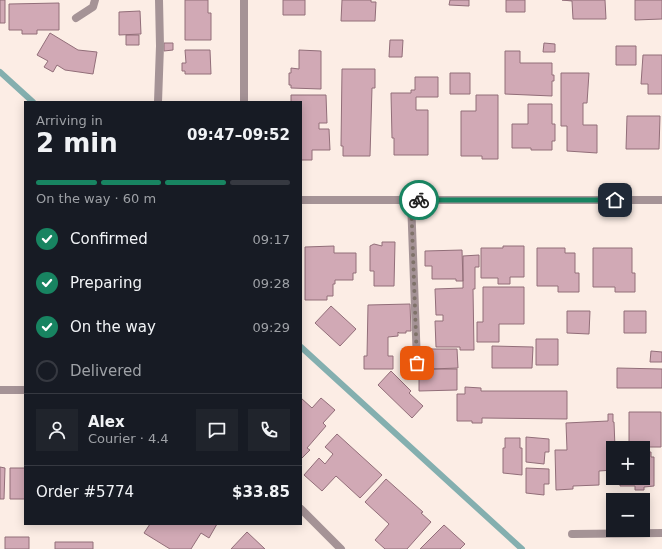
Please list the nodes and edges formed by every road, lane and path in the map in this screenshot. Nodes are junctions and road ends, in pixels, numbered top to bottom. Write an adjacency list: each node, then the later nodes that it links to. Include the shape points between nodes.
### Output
1 (95, 0): 4 (street, via 94,7)
2 (159, 0): 5 (street)
3 (244, 0): 6 (street)
4 (76, 18)
5 (158, 101)
6 (244, 101)
7 (302, 200): 8 (street)
8 (411, 200): 9 (street); 10 (street)
9 (662, 200)
10 (417, 363)
11 (0, 390): 12 (street)
12 (24, 390)
13 (302, 510): 16 (street)
14 (662, 533): 15 (street)
15 (572, 534)
16 (342, 549)

